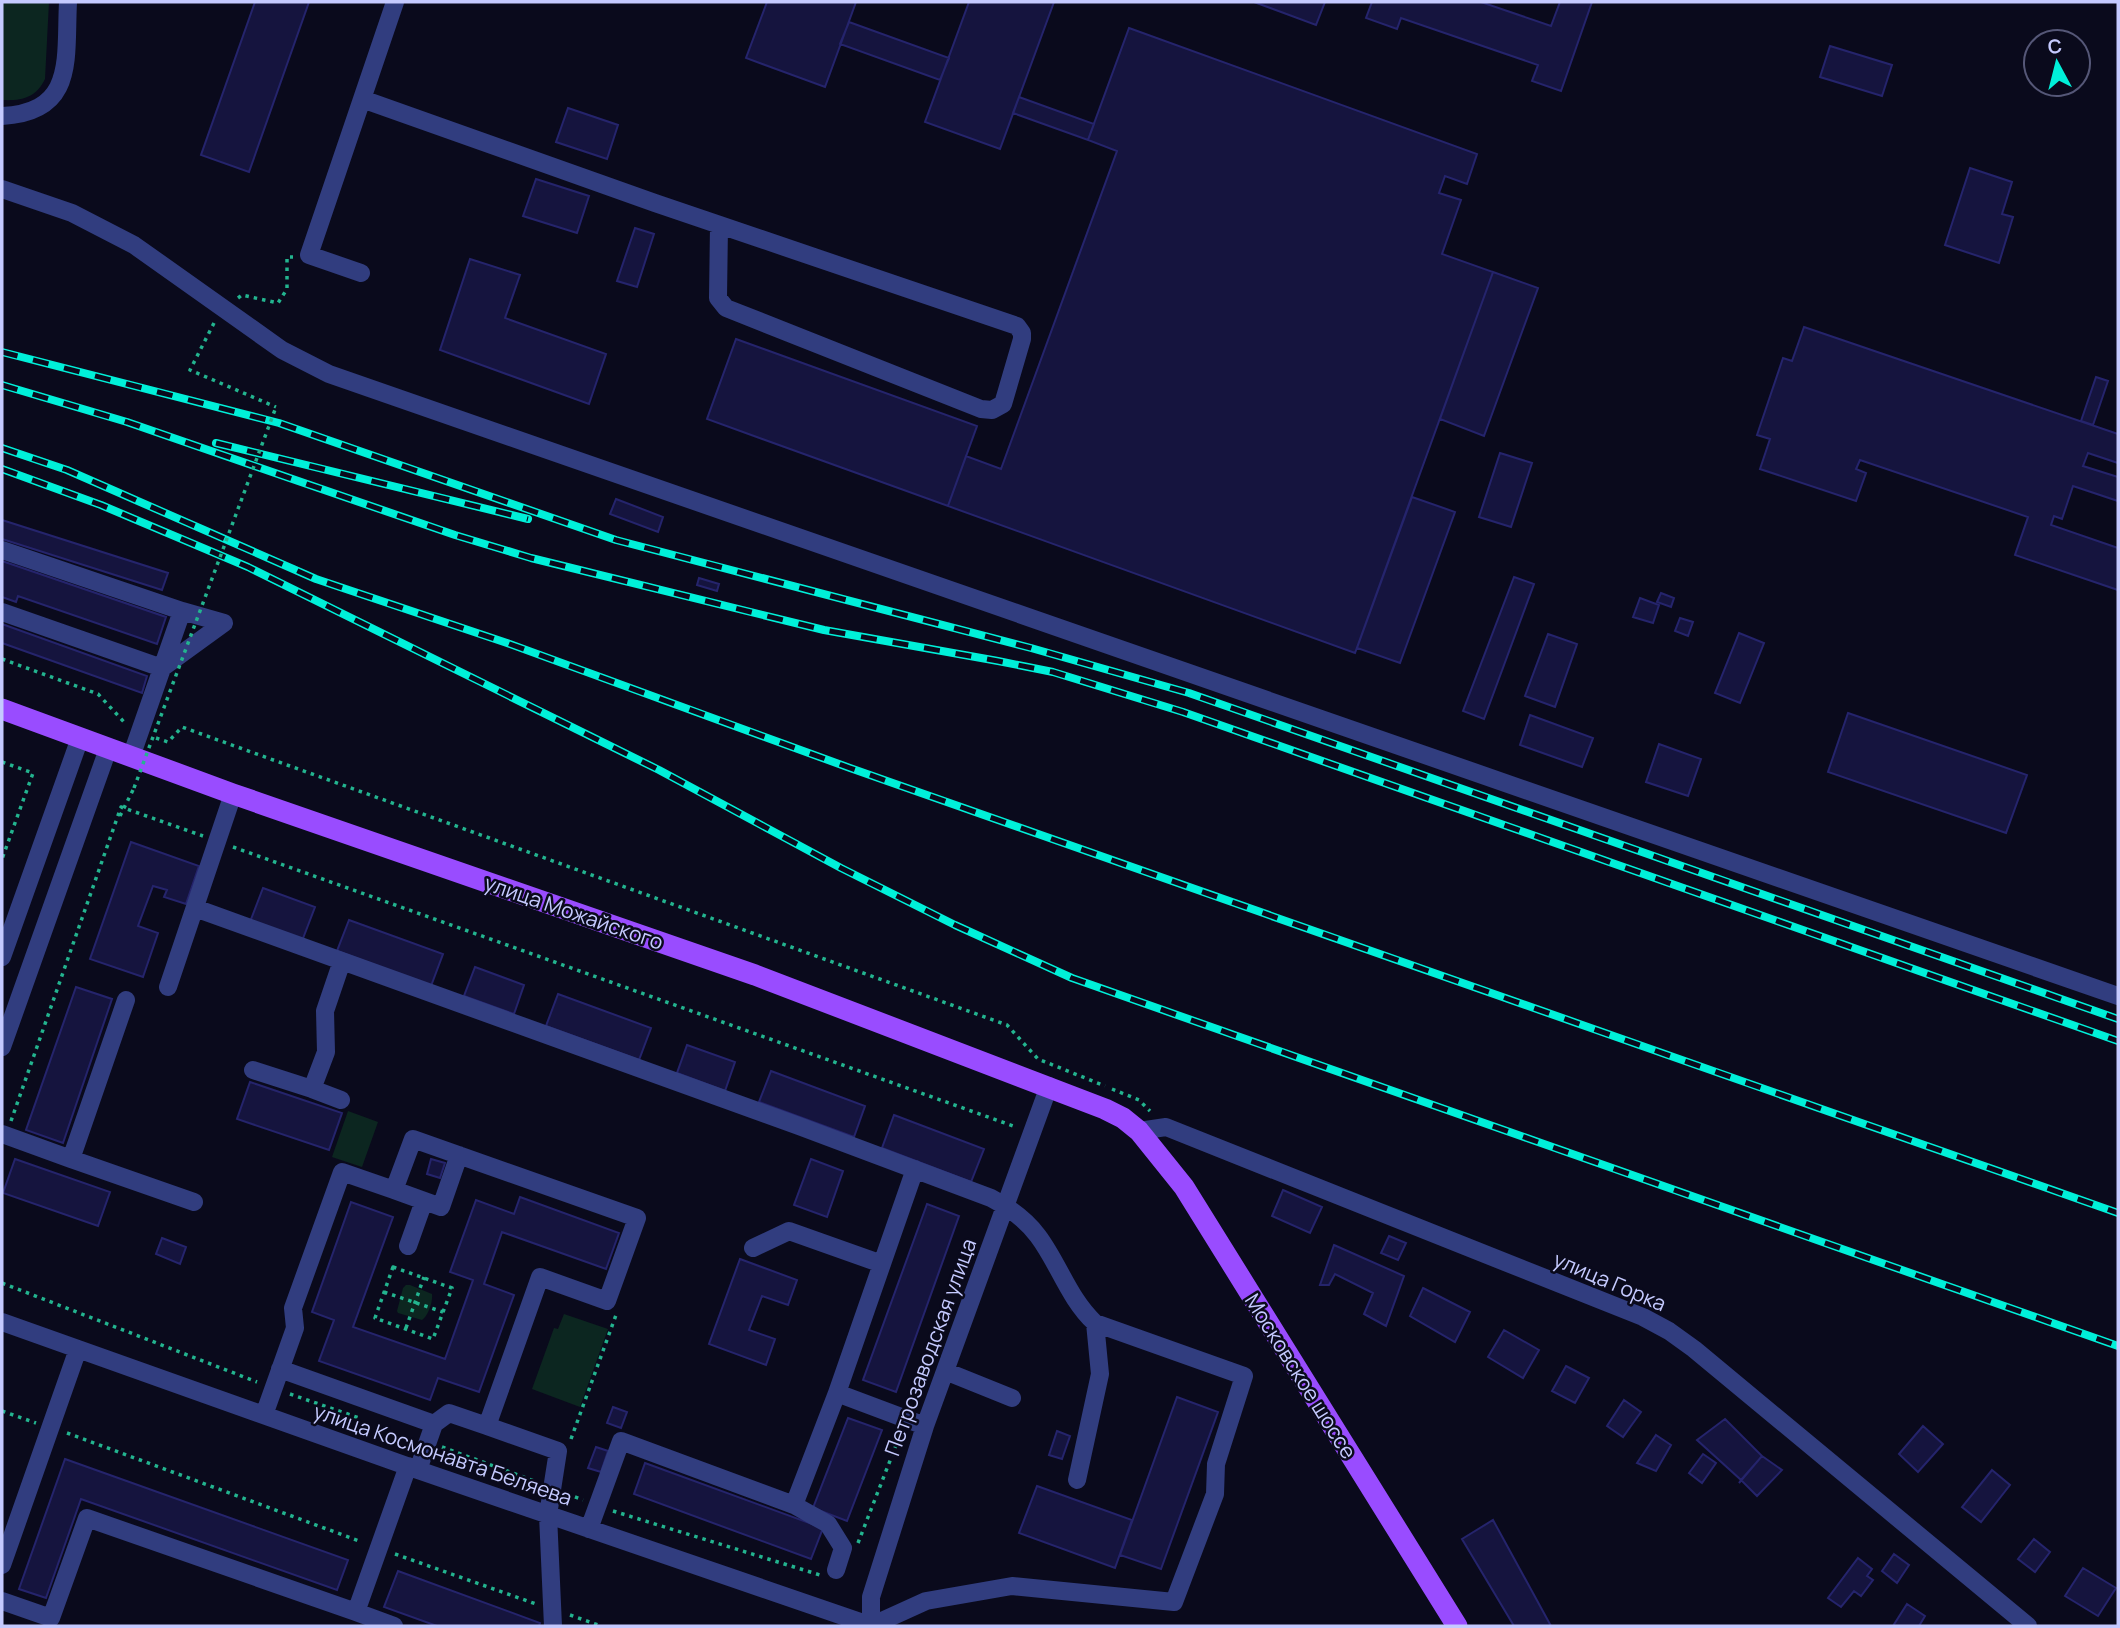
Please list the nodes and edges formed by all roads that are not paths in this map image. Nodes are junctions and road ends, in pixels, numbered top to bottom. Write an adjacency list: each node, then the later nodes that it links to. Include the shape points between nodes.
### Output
1 (68, 2): 4 (street, via 63,79 55,94 34,110)
2 (395, 2): 3 (street)
3 (362, 99): 6 (street); 7 (street, via 309,255)
4 (2, 116)
5 (2, 189): 21 (street, via 72,213 134,245 282,349 329,374)
6 (719, 225): 6 (street, via 1017,326 1022,339 1003,404 981,409 726,308 718,298)
7 (361, 272)
8 (2, 550): 9 (street)
9 (181, 611): 11 (street); 11 (street, via 223,623)
10 (2, 612): 11 (street)
11 (162, 668): 15 (street)
12 (2, 709): 13 (main road, улица Можайского)
13 (79, 738): 14 (main road, улица Можайского); 18 (street)
14 (108, 748): 15 (main road, улица Можайского); 23 (street)
15 (131, 757): 16 (main road, улица Можайского)
16 (233, 794): 17 (street); 25 (main road, улица Можайского, via 755,975)
17 (195, 908): 19 (street); 20 (street)
18 (3, 951)
19 (342, 961): 26 (street, via 325,1011 326,1052); 32 (street)
20 (168, 987)
21 (2118, 996)
22 (126, 1000): 31 (street)
23 (2, 1047)
24 (253, 1070): 26 (street)
25 (1049, 1086): 28 (main road, улица Можайского, via 1114,1113); 36 (street, Петрозаводская улица)
26 (312, 1089): 27 (street)
27 (341, 1100)
28 (1139, 1131): 64 (main road, Московское шоссе, via 1184,1188); 65 (street, улица Горка, via 1166,1127 1669,1331)
29 (4, 1135): 31 (street)
30 (459, 1155): 33 (street, via 413,1139); 34 (street, via 441,1207); 49 (street, via 637,1218 607,1301 540,1277)
31 (71, 1159): 35 (street)
32 (915, 1169): 36 (street); 39 (street)
33 (394, 1191): 34 (street); 43 (street, via 342,1172 293,1308 295,1328)
34 (424, 1201): 37 (street)
35 (194, 1202)
36 (1005, 1205): 41 (street, via 1037,1234 1077,1304); 44 (street, Петрозаводская улица)
37 (408, 1246)
38 (753, 1248): 39 (street, via 789,1231)
39 (882, 1264): 45 (street)
40 (2, 1322): 42 (street, улица Космонавта Беляева)
41 (1095, 1323): 52 (street, via 1100,1374); 63 (street, via 1244,1376 1216,1464 1215,1494 1174,1602 1012,1586 926,1601)
42 (78, 1349): 47 (street, улица Космонавта Беляева); 56 (street)
43 (280, 1369): 47 (street); 48 (street)
44 (945, 1371): 46 (street); 50 (street, Петрозаводская улица)
45 (837, 1393): 50 (street); 53 (street)
46 (1012, 1398)
47 (264, 1415): 51 (street, улица Космонавта Беляева)
48 (434, 1424): 49 (street, via 450,1413); 51 (street)
49 (487, 1426): 54 (street, via 558,1451)
50 (925, 1426): 63 (street, Петрозаводская улица, via 872,1597)
51 (413, 1468): 54 (street, улица Космонавта Беляева); 59 (street)
52 (1077, 1480)
53 (794, 1505): 55 (street, via 621,1441); 57 (street, via 828,1524 843,1548)
54 (548, 1515): 55 (street, улица Космонавта Беляева); 60 (street)
55 (589, 1529): 63 (street, улица Космонавта Беляева)
56 (2, 1565)
57 (828, 1572)
58 (2, 1601): 61 (street)
59 (356, 1612): 61 (street, via 88,1518); 62 (street)
60 (553, 1618)
61 (51, 1622)
62 (387, 1625)
63 (871, 1626)
64 (1457, 1626)
65 (2028, 1626)

